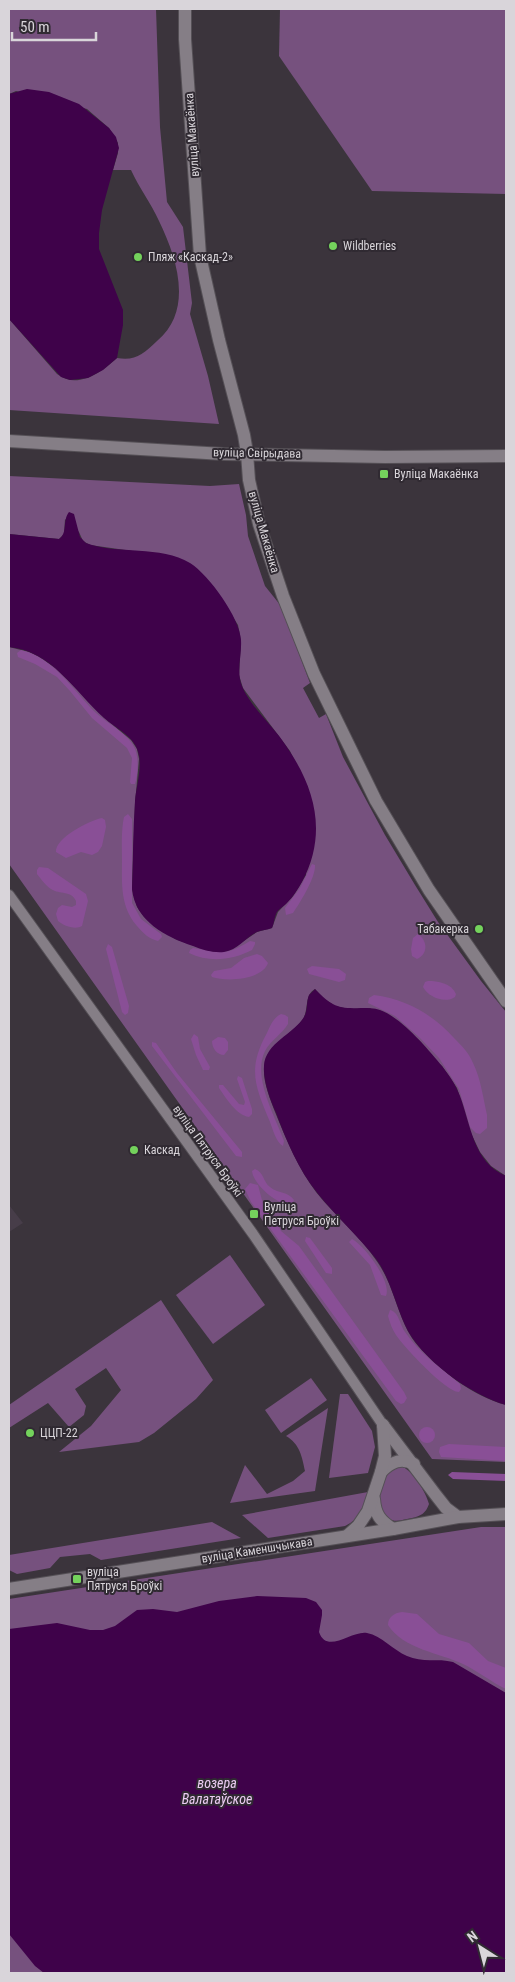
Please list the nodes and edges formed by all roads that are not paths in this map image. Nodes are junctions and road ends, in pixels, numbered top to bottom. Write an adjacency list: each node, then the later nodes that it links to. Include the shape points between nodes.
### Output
1 (185, 9): 3 (street, вуліца Макаёнка, via 200,256)
2 (9, 441): 3 (street, вуліца Свірыдава)
3 (247, 453): 4 (street, вуліца Свірыдава); 6 (street, вуліца Макаёнка, via 249,480 259,524 314,674 376,801 406,853)
4 (506, 456)
5 (9, 895): 7 (street, вуліца Пятруся Броўкі, via 253,1234)
6 (506, 1001)
7 (383, 1424): 8 (street); 9 (street, via 385,1456)
8 (414, 1464): 9 (street, via 398,1461); 10 (street)
9 (381, 1472): 11 (street)
10 (435, 1494): 13 (street); 14 (street, via 433,1514)
11 (374, 1495): 15 (street, via 378,1517); 16 (street, via 368,1511)
12 (506, 1514): 13 (street, вуліца Каменшчыкава)
13 (458, 1517): 14 (street, вуліца Каменшчыкава)
14 (424, 1523): 15 (street, вуліца Каменшчыкава)
15 (393, 1529): 16 (street, вуліца Каменшчыкава)
16 (347, 1536): 17 (street, вуліца Каменшчыкава)
17 (9, 1589)

